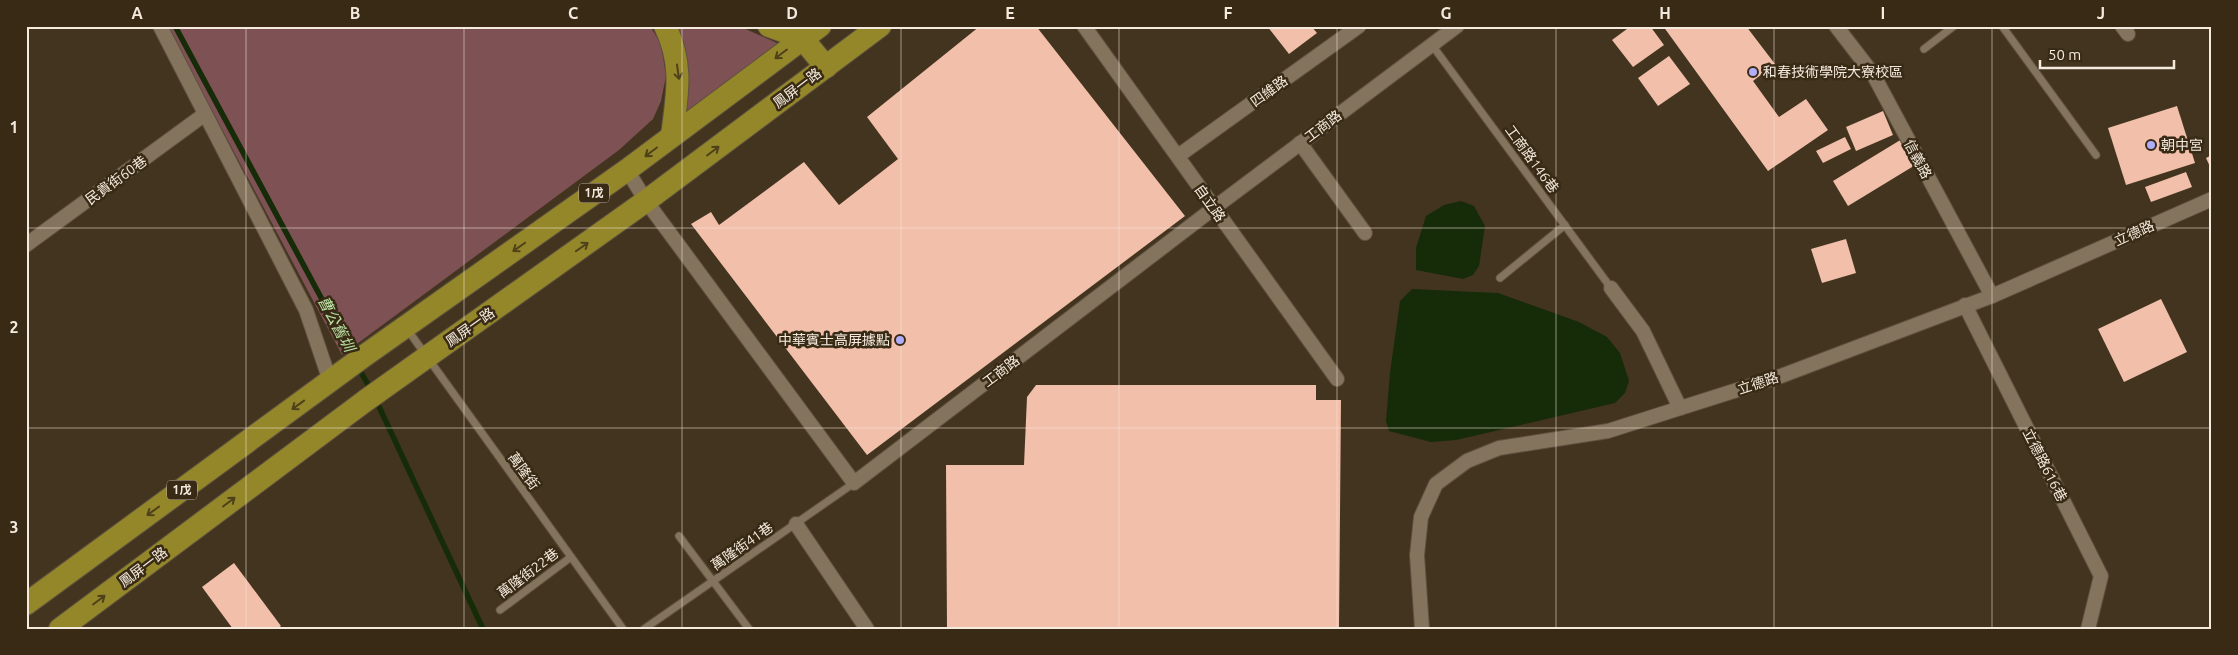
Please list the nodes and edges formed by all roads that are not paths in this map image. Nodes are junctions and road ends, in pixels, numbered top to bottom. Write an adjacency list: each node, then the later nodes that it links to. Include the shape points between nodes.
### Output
1 (160, 26): 15 (street)
2 (664, 26): 16 (main road, one-way to 16, via 674,44 679,80)
3 (769, 26): 11 (main road)
4 (880, 26): 14 (main road, 鳳屏一路 / 1戊)
5 (1084, 26): 19 (street, 自立路)
6 (1359, 26): 19 (street, 四維路)
7 (1457, 26): 12 (street, 工商路)
8 (1836, 26): 29 (street, 信義路, via 1873,74)
9 (2002, 26): 18 (lane)
10 (1950, 27): 13 (lane)
11 (815, 30): 14 (main road); 16 (main road, 1戊, one-way to 16)
12 (1432, 45): 17 (street, 工商路); 24 (lane, 工商路146巷)
13 (1924, 49)
14 (835, 60): 22 (main road, 鳳屏一路 / 1戊, one-way to 14)
15 (205, 114): 26 (street, 民貴街60巷); 33 (street, via 306,310)
16 (672, 136): 20 (main road, 1戊, one-way to 20)
17 (1300, 143): 23 (street, 工商路); 25 (street)
18 (2096, 155)
19 (1178, 156): 23 (street, 自立路)
20 (626, 170): 22 (street); 31 (main road, 1戊, one-way to 31)
21 (2212, 199): 29 (street, 立德路)
22 (646, 201): 32 (main road, 鳳屏一路 / 1戊, one-way to 22); 36 (street)
23 (1214, 208): 34 (street, 自立路); 36 (street, 工商路)
24 (1564, 225): 27 (lane); 28 (lane, 工商路146巷)
25 (1365, 233)
26 (26, 245)
27 (1500, 278)
28 (1611, 288): 35 (street, via 1643,331)
29 (1992, 296): 30 (street, 立德路)
30 (1965, 305): 35 (street, 立德路, via 1781,376); 49 (street, 立德路616巷, via 2101,576)
31 (405, 327): 32 (lane, 萬隆街); 33 (main road, 1戊)
32 (426, 358): 39 (lane, 萬隆街); 43 (main road, 鳳屏一路 / 1戊, one-way to 32)
33 (334, 378): 41 (main road, 1戊, one-way to 41)
34 (1337, 380)
35 (1680, 408): 48 (street, 立德路, via 1608,431 1500,448 1466,461 1436,484 1421,517 1417,555)
36 (854, 483): 37 (lane, 萬隆街41巷)
37 (796, 524): 40 (lane, 萬隆街41巷); 47 (street)
38 (679, 536): 40 (lane)
39 (570, 557): 42 (lane, 萬隆街22巷); 44 (lane, 萬隆街)
40 (713, 581): 45 (lane, 萬隆街41巷); 46 (lane)
41 (26, 604)
42 (500, 610)
43 (60, 629)
44 (623, 629)
45 (644, 629)
46 (749, 629)
47 (868, 629)
48 (1422, 629)
49 (2088, 629)

